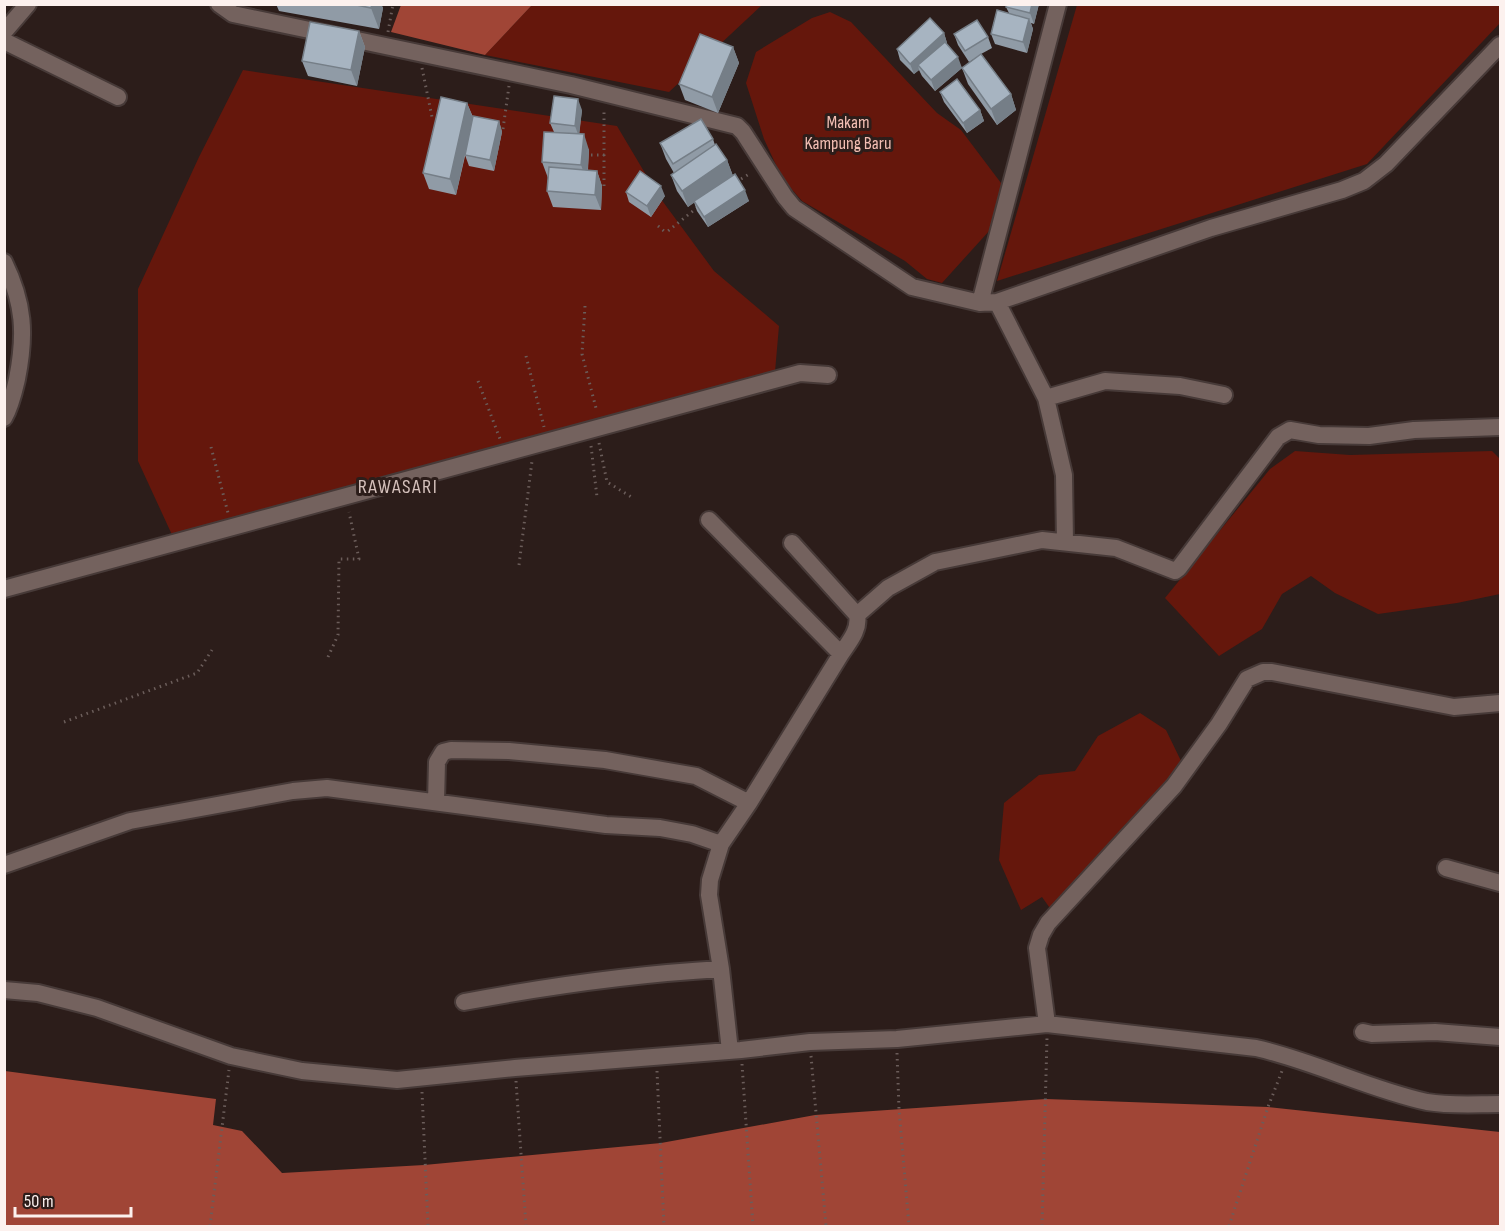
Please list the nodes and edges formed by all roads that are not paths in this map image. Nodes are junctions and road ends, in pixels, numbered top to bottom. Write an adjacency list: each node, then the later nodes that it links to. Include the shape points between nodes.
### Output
1 (28, 4): 4 (street)
2 (219, 4): 9 (street, via 233,14 604,92 737,126 794,208 912,287)
3 (1058, 4): 9 (street)
4 (4, 32)
5 (4, 41): 7 (street)
6 (1500, 45): 9 (street, via 1386,164 1364,181)
7 (118, 98)
8 (4, 262): 13 (street, via 15,284 24,332 14,392)
9 (989, 303): 12 (street)
10 (828, 375): 18 (street, via 800,373)
11 (1224, 395): 12 (street, via 1180,386 1105,381)
12 (1046, 398): 16 (street, via 1064,476)
13 (4, 418)
14 (1500, 427): 16 (street, via 1369,436 1290,430 1278,437 1175,571 1116,548)
15 (709, 520): 20 (street)
16 (1065, 542): 19 (street, via 1042,540 935,562 888,588)
17 (792, 543): 19 (street)
18 (4, 589)
19 (857, 615): 20 (street, via 856,629)
20 (841, 654): 23 (street)
21 (1500, 703): 31 (street, via 1454,707 1272,672 1246,679 1174,786 1048,923 1037,948)
22 (436, 802): 23 (street, via 437,762 443,752 451,750 509,751 617,762 696,776); 24 (street, via 606,825 660,828); 25 (street, via 327,788 293,791 130,821)
23 (749, 803): 24 (street)
24 (721, 844): 28 (street, via 709,895)
25 (4, 864)
26 (1446, 868): 27 (street)
27 (1500, 884)
28 (721, 969): 30 (street, via 551,986); 34 (street)
29 (4, 990): 34 (street, via 38,993 97,1008 231,1056 302,1071 397,1080)
30 (464, 1002)
31 (1047, 1024): 34 (street); 35 (street, via 1256,1048 1429,1102)
32 (1363, 1032): 33 (street)
33 (1500, 1037)
34 (735, 1050)
35 (1500, 1104)

